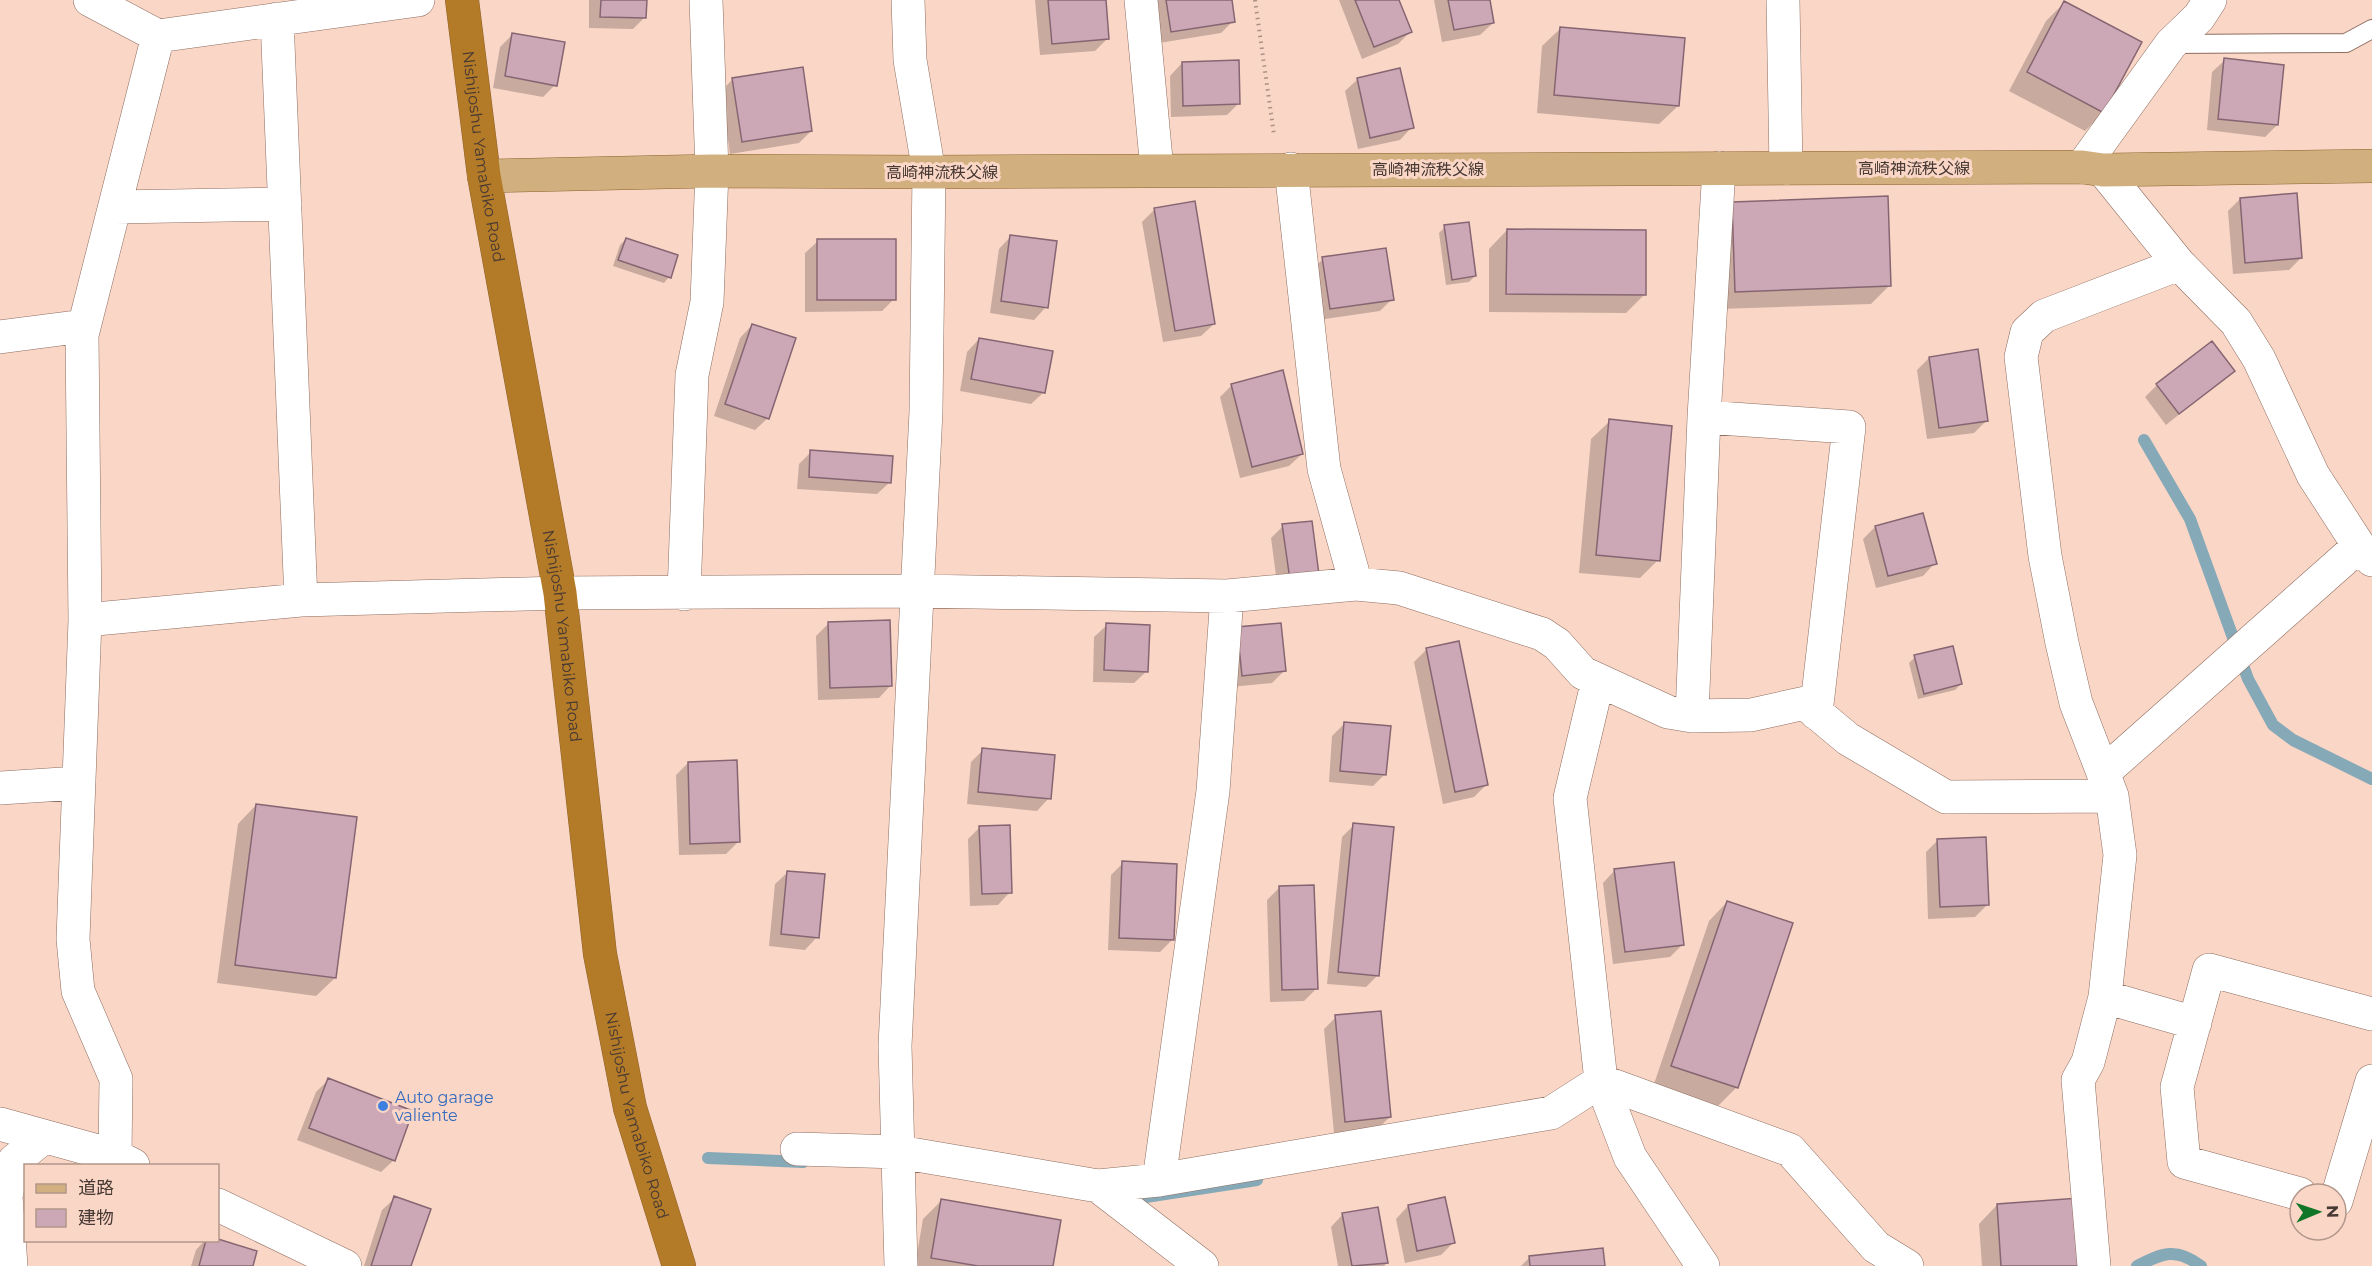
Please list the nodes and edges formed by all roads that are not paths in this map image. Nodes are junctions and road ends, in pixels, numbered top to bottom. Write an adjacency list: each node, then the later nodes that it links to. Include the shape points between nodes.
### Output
1 (90, 0): 11 (street)
2 (418, 0): 9 (street)
3 (462, 0): 21 (highway, Nishijoshu Yamabiko Road)
4 (706, 0): 19 (street)
5 (908, 0): 20 (street, via 910,60)
6 (1141, 0): 18 (street)
7 (1783, 0): 15 (street)
8 (2210, 0): 12 (street, via 2199,17)
9 (277, 19): 11 (street); 22 (street)
10 (2372, 29): 12 (lane, via 2346,43)
11 (158, 36): 23 (street)
12 (2171, 44): 17 (street)
13 (2372, 166): 17 (main road, 高崎神流秩父線)
14 (1719, 168): 15 (main road, 高崎神流秩父線); 16 (main road, 高崎神流秩父線); 27 (street)
15 (1786, 168): 17 (main road, 高崎神流秩父線)
16 (1285, 169): 18 (main road, 高崎神流秩父線); 29 (street, via 1324,469)
17 (2092, 169): 24 (street)
18 (1157, 170): 20 (main road, 高崎神流秩父線)
19 (712, 171): 20 (main road, 高崎神流秩父線); 21 (main road, 高崎神流秩父線); 32 (street, via 707,302 692,375)
20 (929, 172): 30 (street, via 926,411)
21 (484, 176): 31 (highway, Nishijoshu Yamabiko Road)
22 (285, 204): 23 (street); 34 (street)
23 (116, 207): 25 (street)
24 (2179, 264): 28 (street, via 2236,322 2259,359 2313,475); 40 (street, via 2044,316 2027,332 2021,357 2045,556 2062,643 2076,704)
25 (84, 326): 26 (street); 35 (street)
26 (0, 337)
27 (1704, 417): 37 (street, via 1849,427); 38 (street)
28 (2365, 553): 40 (street)
29 (1356, 584): 33 (street); 36 (street, via 1399,588 1542,634 1557,644 1583,673)
30 (917, 591): 32 (street); 33 (street); 50 (street, via 895,1046)
31 (560, 593): 32 (street); 34 (street); 59 (highway, Nishijoshu Yamabiko Road, via 600,954 630,1108)
32 (684, 594)
33 (1227, 596): 52 (street, via 1213,791)
34 (301, 600): 35 (street)
35 (85, 620): 39 (street)
36 (1598, 680): 38 (street, via 1668,712); 45 (street, via 1570,798)
37 (1816, 713): 38 (street, via 1804,703 1751,715); 40 (street, via 1848,739 1946,797)
38 (1692, 716)
39 (78, 783): 41 (street); 51 (street, via 73,939 78,991 116,1079)
40 (2108, 784): 42 (street, via 2120,855)
41 (0, 788)
42 (2105, 997): 44 (street); 64 (street, via 2088,1062 2078,1080)
43 (2372, 1014): 44 (street, via 2209,970)
44 (2195, 1023): 55 (street, via 2177,1087 2184,1162)
45 (1601, 1081): 52 (street, via 1551,1113); 62 (street, via 1630,1157); 63 (street, via 1791,1150 1876,1247)
46 (2372, 1081): 53 (street)
47 (0, 1124): 48 (street)
48 (44, 1137): 51 (street); 57 (street, via 14,1161 6,1196)
49 (797, 1149): 50 (street)
50 (899, 1152): 54 (street); 60 (street)
51 (125, 1161)
52 (1160, 1180): 54 (street)
53 (2342, 1182)
54 (1098, 1186): 61 (street)
55 (2288, 1191)
56 (219, 1205): 58 (street)
57 (11, 1266)
58 (345, 1266)
59 (679, 1266)
60 (901, 1266)
61 (1202, 1266)
62 (1703, 1266)
63 (1907, 1266)
64 (2094, 1266)

